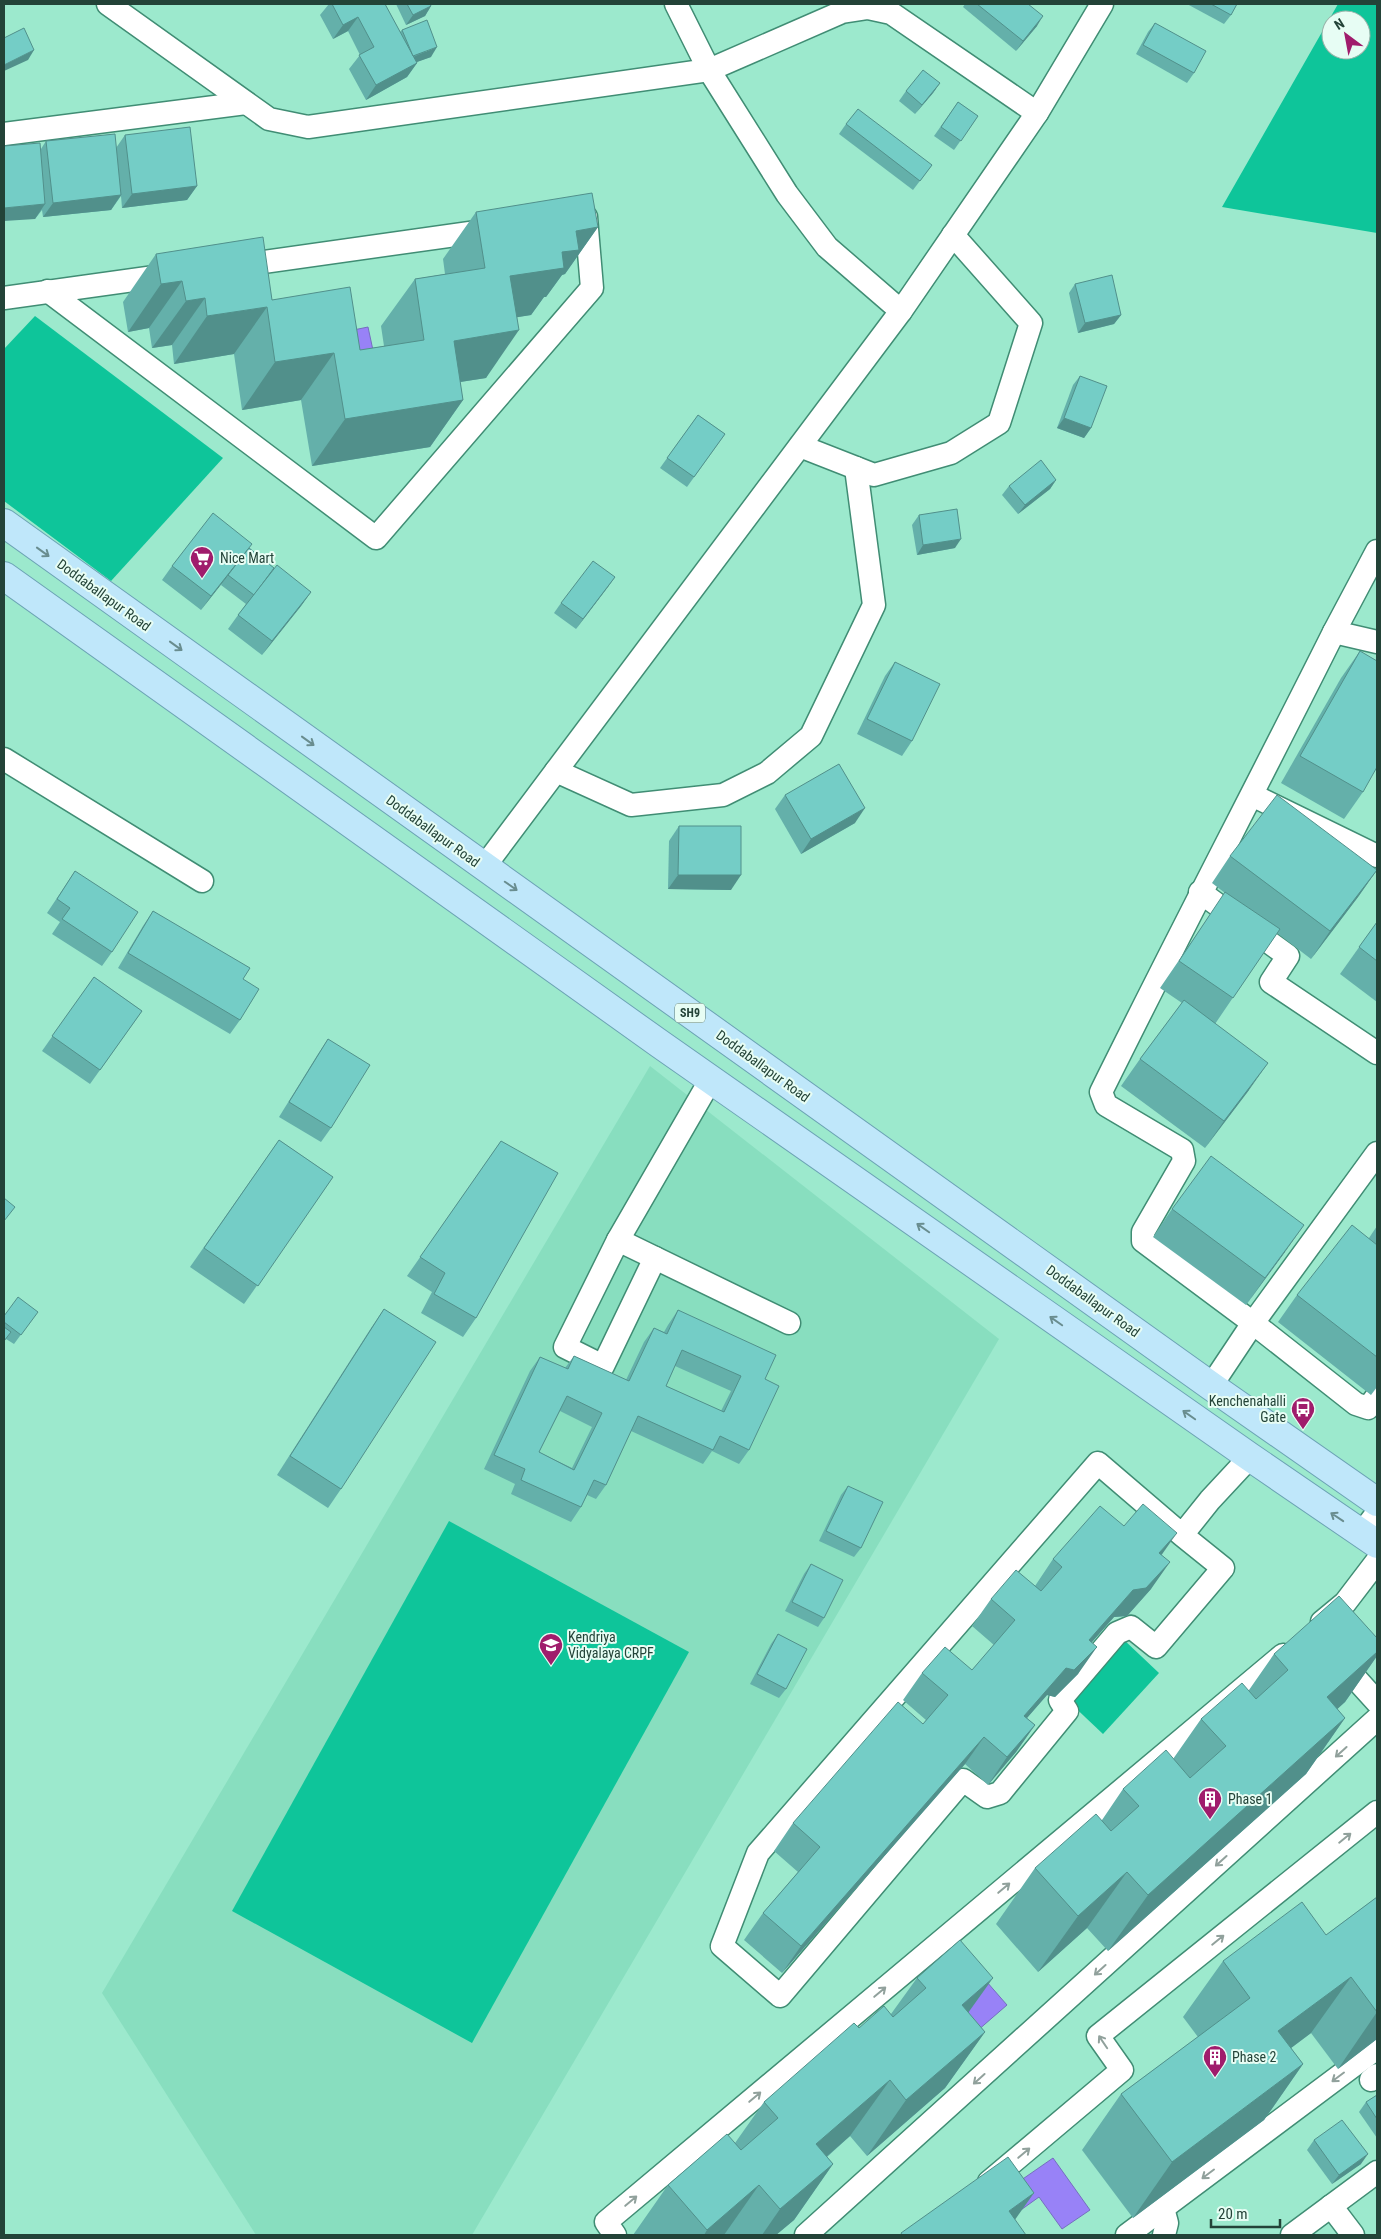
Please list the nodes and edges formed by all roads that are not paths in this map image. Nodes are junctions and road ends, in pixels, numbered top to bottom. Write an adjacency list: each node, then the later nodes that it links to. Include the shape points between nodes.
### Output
1 (108, 4): 5 (street)
2 (676, 4): 4 (street)
3 (1102, 4): 6 (street)
4 (709, 70): 5 (street, via 308,127 269,119); 6 (street, via 842,12 868,8 891,13); 15 (street, via 787,194 827,247)
5 (246, 103): 7 (street)
6 (1038, 113): 10 (street)
7 (4, 134)
8 (557, 221): 13 (street, via 586,217 592,288 376,538)
9 (508, 228): 11 (street)
10 (953, 235): 15 (street); 17 (street, via 1030,323 999,423 951,454 874,475)
11 (214, 268)
12 (185, 272): 13 (street)
13 (48, 291): 14 (street)
14 (4, 298)
15 (901, 311): 16 (street)
16 (800, 446): 17 (street); 24 (street)
17 (856, 468): 24 (street, via 874,605 811,736 767,773 723,795 631,805)
18 (4, 523): 27 (main road, Doddaballapur Road / SH9, one-way to 27)
19 (1377, 551): 21 (street)
20 (4, 576): 31 (main road)
21 (1334, 632): 22 (street); 25 (street)
22 (1377, 642)
23 (4, 759): 28 (street)
24 (556, 771): 27 (street)
25 (1252, 795): 26 (street); 29 (street)
26 (1377, 856)
27 (484, 867): 37 (main road, Doddaballapur Road / SH9, one-way to 37)
28 (202, 881)
29 (1200, 892): 30 (street, via 1288,956 1271,982); 36 (street, via 1101,1092 1106,1105 1182,1150 1184,1161 1143,1232 1143,1241)
30 (1377, 1053)
31 (711, 1079): 33 (street); 39 (main road, one-way to 31)
32 (1377, 1153): 36 (street)
33 (618, 1240): 34 (street); 34 (street, via 565,1347 603,1366)
34 (656, 1258): 35 (street)
35 (789, 1323)
36 (1254, 1323): 37 (street); 38 (street, via 1356,1404 1368,1408)
37 (1211, 1386): 40 (main road, Doddaballapur Road / SH9)
38 (1377, 1396)
39 (1250, 1458): 41 (main road, one-way to 39); 42 (street)
40 (1377, 1502)
41 (1372, 1530)
42 (1182, 1535): 42 (street, via 1223,1568 1175,1626 1156,1647 1131,1627 1117,1633 1060,1700 1067,1711 1000,1793 987,1797 963,1780 780,1996 722,1946 758,1853 1098,1463)
43 (1377, 1561): 44 (street, via 1345,1603)
44 (1305, 1636): 45 (street); 53 (street, one-way to 44, via 606,2222)
45 (1377, 1702)
46 (1377, 1719): 54 (street, one-way to 54)
47 (1377, 1812): 50 (street, one-way to 47, via 1122,2070 1098,2036)
48 (1377, 2048): 52 (street, one-way to 52)
49 (1377, 2172): 51 (street)
50 (973, 2195)
51 (1331, 2206): 57 (street); 58 (street)
52 (1163, 2208): 55 (street); 56 (street, via 1167,2223)
53 (615, 2235)
54 (806, 2235)
55 (1127, 2235)
56 (1164, 2235)
57 (1292, 2235)
58 (1352, 2235)

